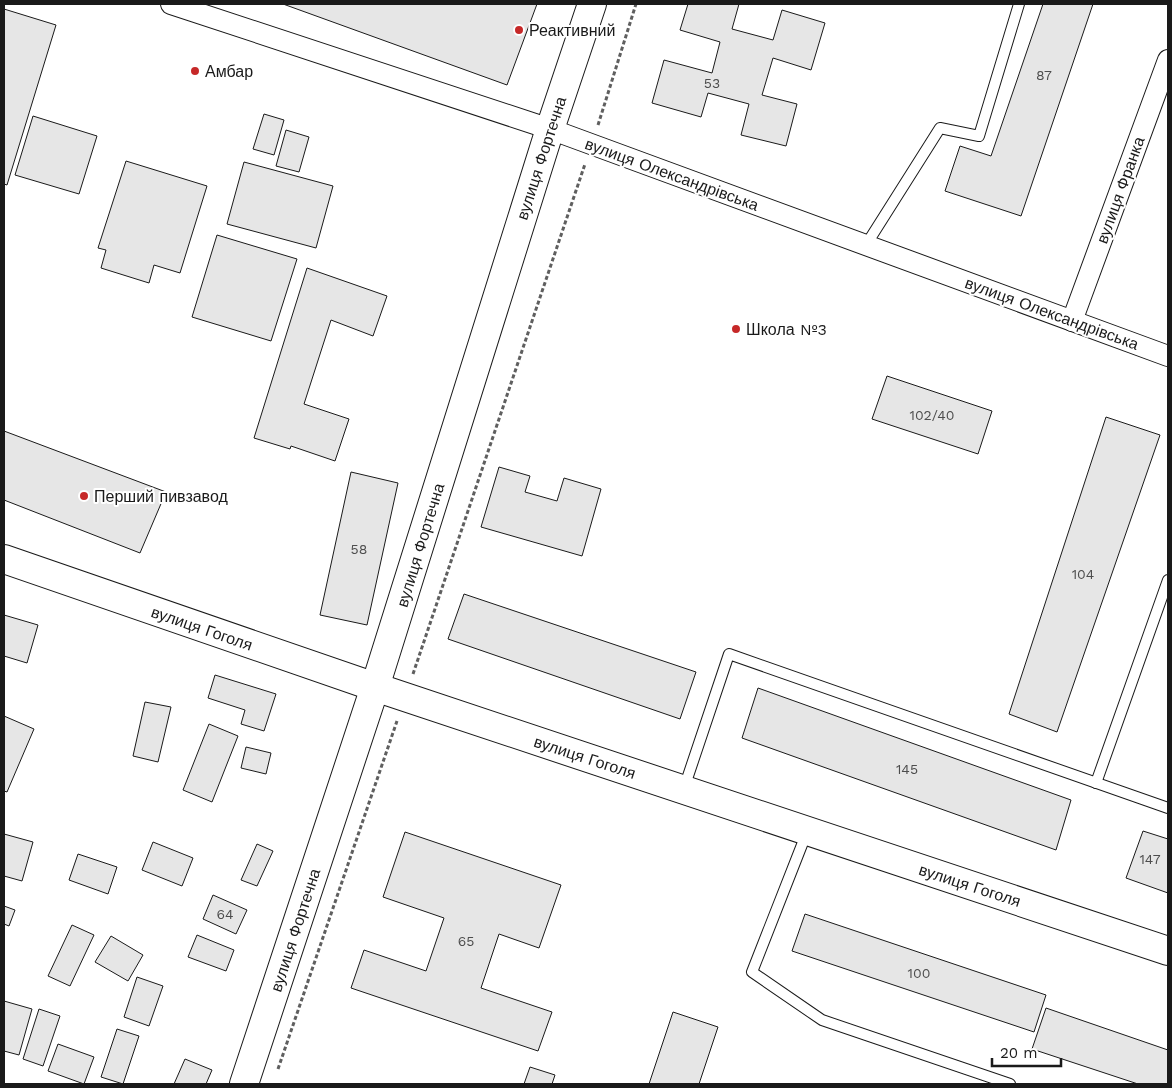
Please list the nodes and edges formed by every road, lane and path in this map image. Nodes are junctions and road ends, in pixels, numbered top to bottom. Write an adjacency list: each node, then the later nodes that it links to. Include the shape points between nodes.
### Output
1 (171, 4): 6 (street, вулиця Олександрівська)
2 (592, 4): 6 (street, вулиця Фортечна)
3 (636, 4): 7 (path)
4 (1019, 4): 8 (lane, via 979,136 940,128)
5 (1168, 60): 9 (street, вулиця Франка)
6 (550, 129): 7 (street, вулиця Олександрівська); 13 (street, вулиця Фортечна)
7 (592, 145): 8 (street, вулиця Олександрівська); 14 (path)
8 (866, 245): 9 (street, вулиця Олександрівська)
9 (1072, 321): 10 (street, вулиця Олександрівська)
10 (1168, 356)
11 (4, 559): 13 (street, вулиця Гоголя)
12 (1168, 580): 15 (lane)
13 (375, 688): 14 (street, вулиця Гоголя); 21 (street, вулиця Фортечна)
14 (405, 698): 16 (street, вулиця Гоголя); 20 (path)
15 (1096, 783): 16 (lane, via 729,654); 17 (lane)
16 (684, 790): 18 (street, вулиця Гоголя)
17 (1168, 808)
18 (808, 831): 19 (street, вулиця Гоголя); 22 (lane, via 752,972 822,1020)
19 (1168, 951)
20 (276, 1075)
21 (244, 1084)
22 (1010, 1084)

